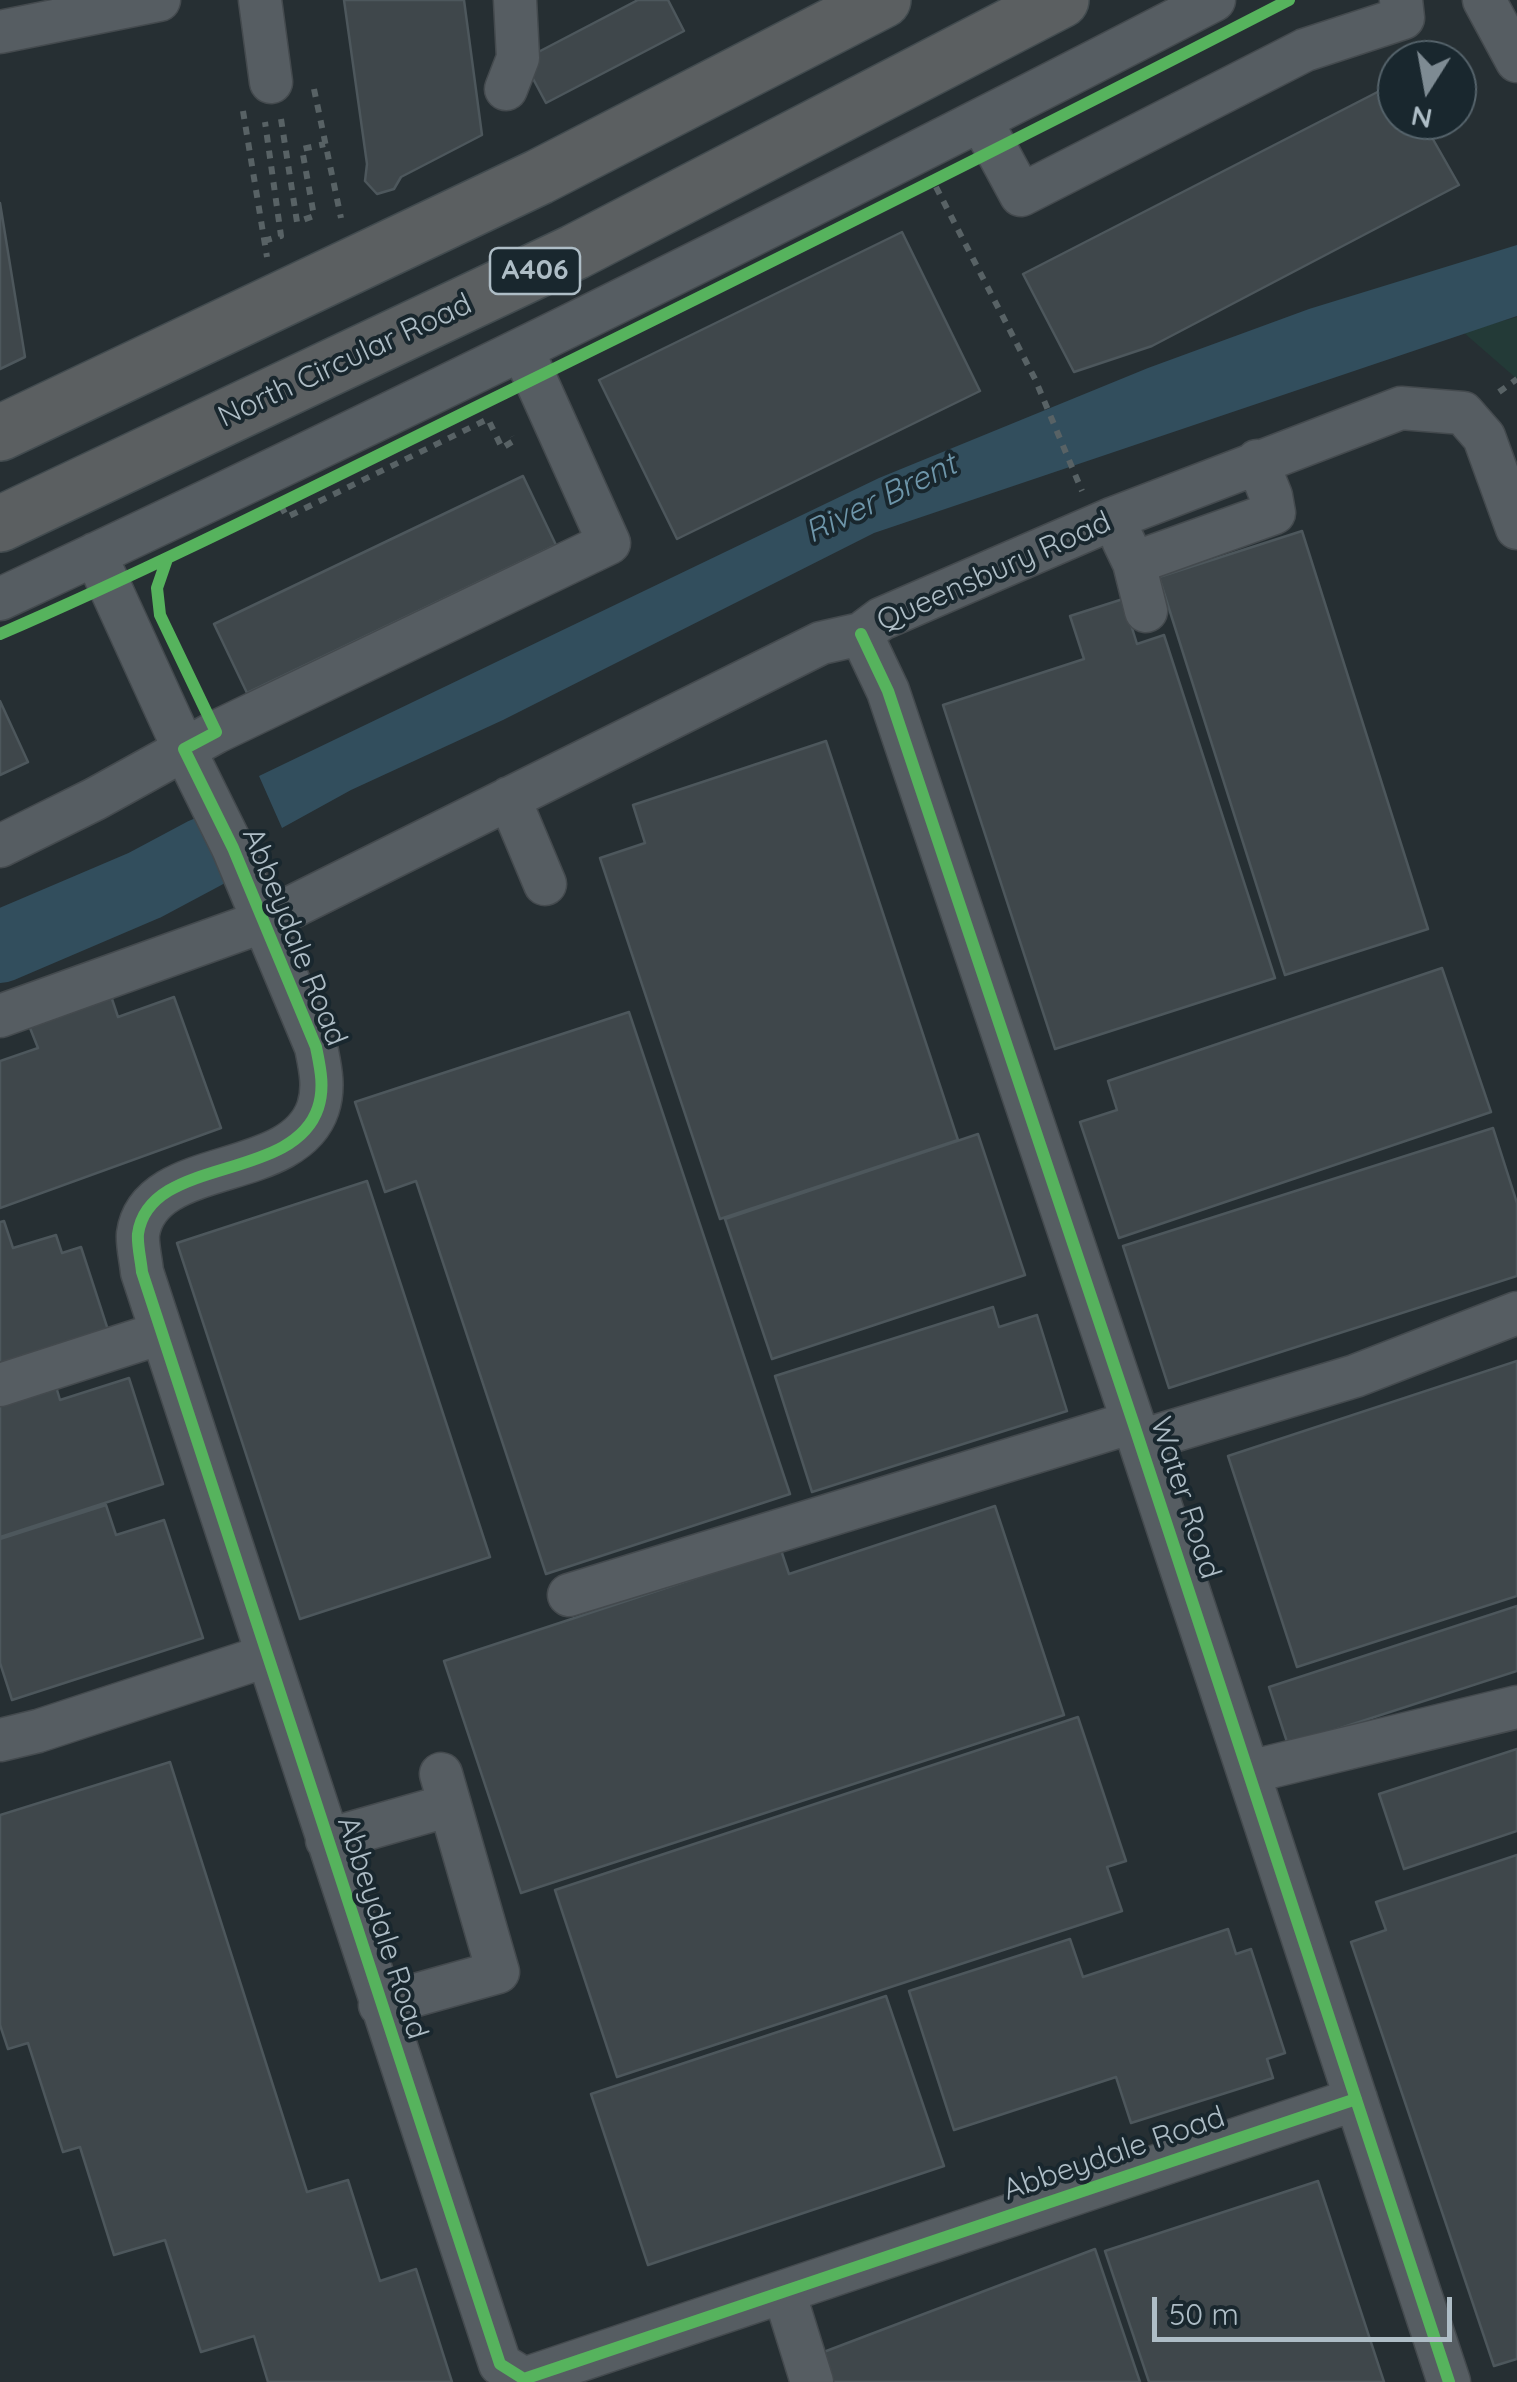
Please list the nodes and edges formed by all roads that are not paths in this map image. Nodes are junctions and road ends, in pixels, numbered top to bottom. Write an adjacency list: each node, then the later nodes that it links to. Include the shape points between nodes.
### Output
1 (159, 0): 10 (street)
2 (260, 0): 13 (street)
3 (514, 0): 12 (street, via 518,58)
4 (883, 0): 9 (highway, A406)
5 (1060, 0): 19 (highway, North Circular Road / A406, via 576,252)
6 (1214, 0): 14 (street)
7 (1401, 0): 14 (street, via 1402,18 1305,50 1021,195)
8 (1484, 0): 11 (street)
9 (817, 21): 16 (highway, A406, via 538,177)
10 (0, 32)
11 (1517, 61)
12 (506, 89)
13 (271, 99)
14 (989, 136): 15 (street)
15 (522, 348): 21 (street); 26 (street, via 609,543)
16 (0, 432)
17 (1273, 456): 18 (street, Queensbury Road); 20 (street, Queensbury Road, via 1401,408 1462,413 1484,437); 22 (street, via 1274,513)
18 (1100, 510): 22 (street); 25 (street, Queensbury Road)
19 (0, 524)
20 (1517, 528)
21 (95, 554): 23 (street); 26 (street, Abbeydale Road)
22 (1134, 564): 24 (street)
23 (0, 599)
24 (1146, 611)
25 (860, 634): 27 (street, Queensbury Road, via 821,643); 35 (street, Water Road, via 882,673)
26 (184, 748): 28 (street); 30 (street, Abbeydale Road)
27 (509, 798): 29 (street); 30 (street, Queensbury Road)
28 (0, 846)
29 (545, 884)
30 (264, 921): 31 (street, Queensbury Road); 33 (street, Abbeydale Road, via 316,1047 318,1108 284,1148 166,1190 148,1209 138,1234)
31 (0, 1016)
32 (1517, 1313): 35 (street, via 1355,1376)
33 (161, 1334): 34 (street); 37 (street, Abbeydale Road)
34 (0, 1385)
35 (1136, 1431): 36 (street); 40 (street, Water Road)
36 (569, 1595)
37 (266, 1656): 39 (street); 41 (street, Abbeydale Road)
38 (1517, 1708): 40 (street)
39 (0, 1740)
40 (1249, 1772): 43 (street, Water Road)
41 (327, 1840): 42 (street, Abbeydale Road); 42 (street, via 446,1790 498,1972)
42 (380, 2005): 44 (street, Abbeydale Road, via 500,2364 524,2379)
43 (1356, 2099): 44 (street, Abbeydale Road); 46 (street, Water Road)
44 (784, 2292): 45 (street)
45 (812, 2382)
46 (1448, 2382)

